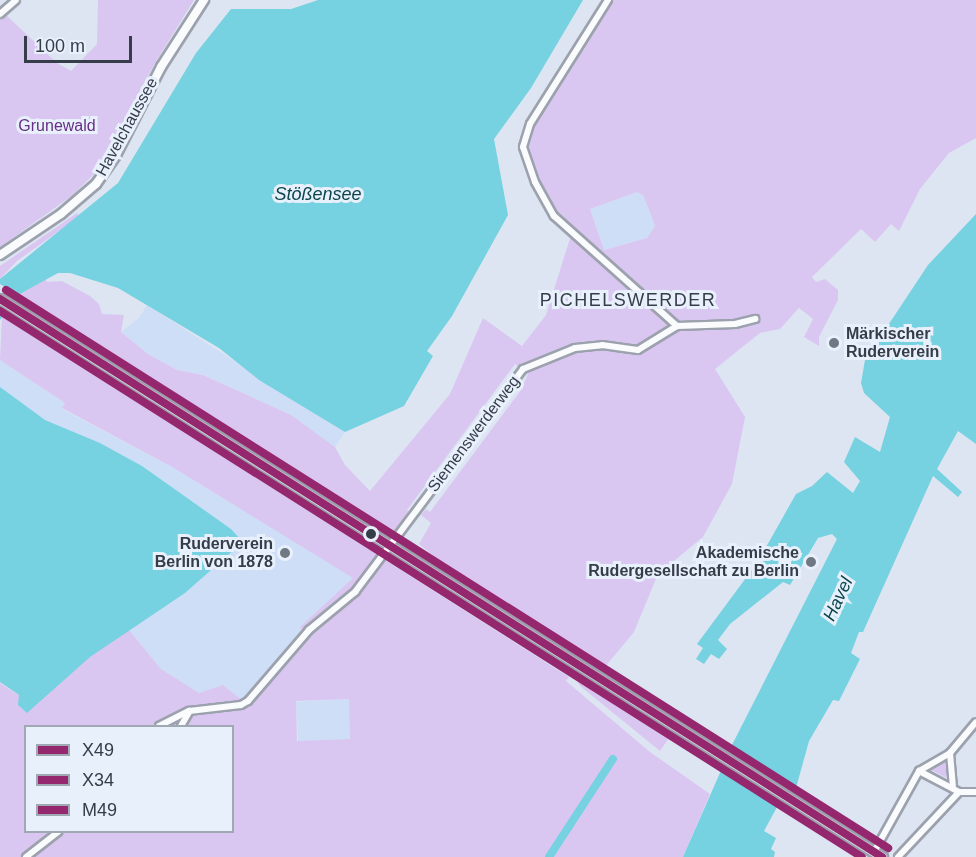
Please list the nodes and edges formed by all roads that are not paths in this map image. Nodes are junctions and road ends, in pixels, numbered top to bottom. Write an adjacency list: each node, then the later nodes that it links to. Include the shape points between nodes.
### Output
1 (16, 0): 4 (street)
2 (204, 0): 5 (street, Havelchaussee, via 161,67 116,155 96,184 61,214)
3 (608, 0): 8 (street, via 530,123 523,147 535,182 554,216)
4 (0, 14)
5 (0, 255)
6 (0, 299): 9 (main road)
7 (755, 319): 8 (street, via 735,324)
8 (678, 326): 9 (street, Siemenswerderweg, via 656,343 638,350 602,345 575,348 523,369)
9 (390, 546): 10 (street, Siemenswerderweg, via 345,603 309,630 248,701); 20 (main road)
10 (189, 711): 12 (street, Siemenswerderweg); 13 (street)
11 (976, 722): 14 (street)
12 (161, 725)
13 (182, 725)
14 (950, 753): 15 (street); 16 (street)
15 (919, 771): 16 (street); 20 (street)
16 (953, 786): 17 (street)
17 (959, 792): 18 (street); 22 (street)
18 (976, 792)
19 (56, 833): 21 (street)
20 (878, 854)
21 (26, 857)
22 (898, 857)

